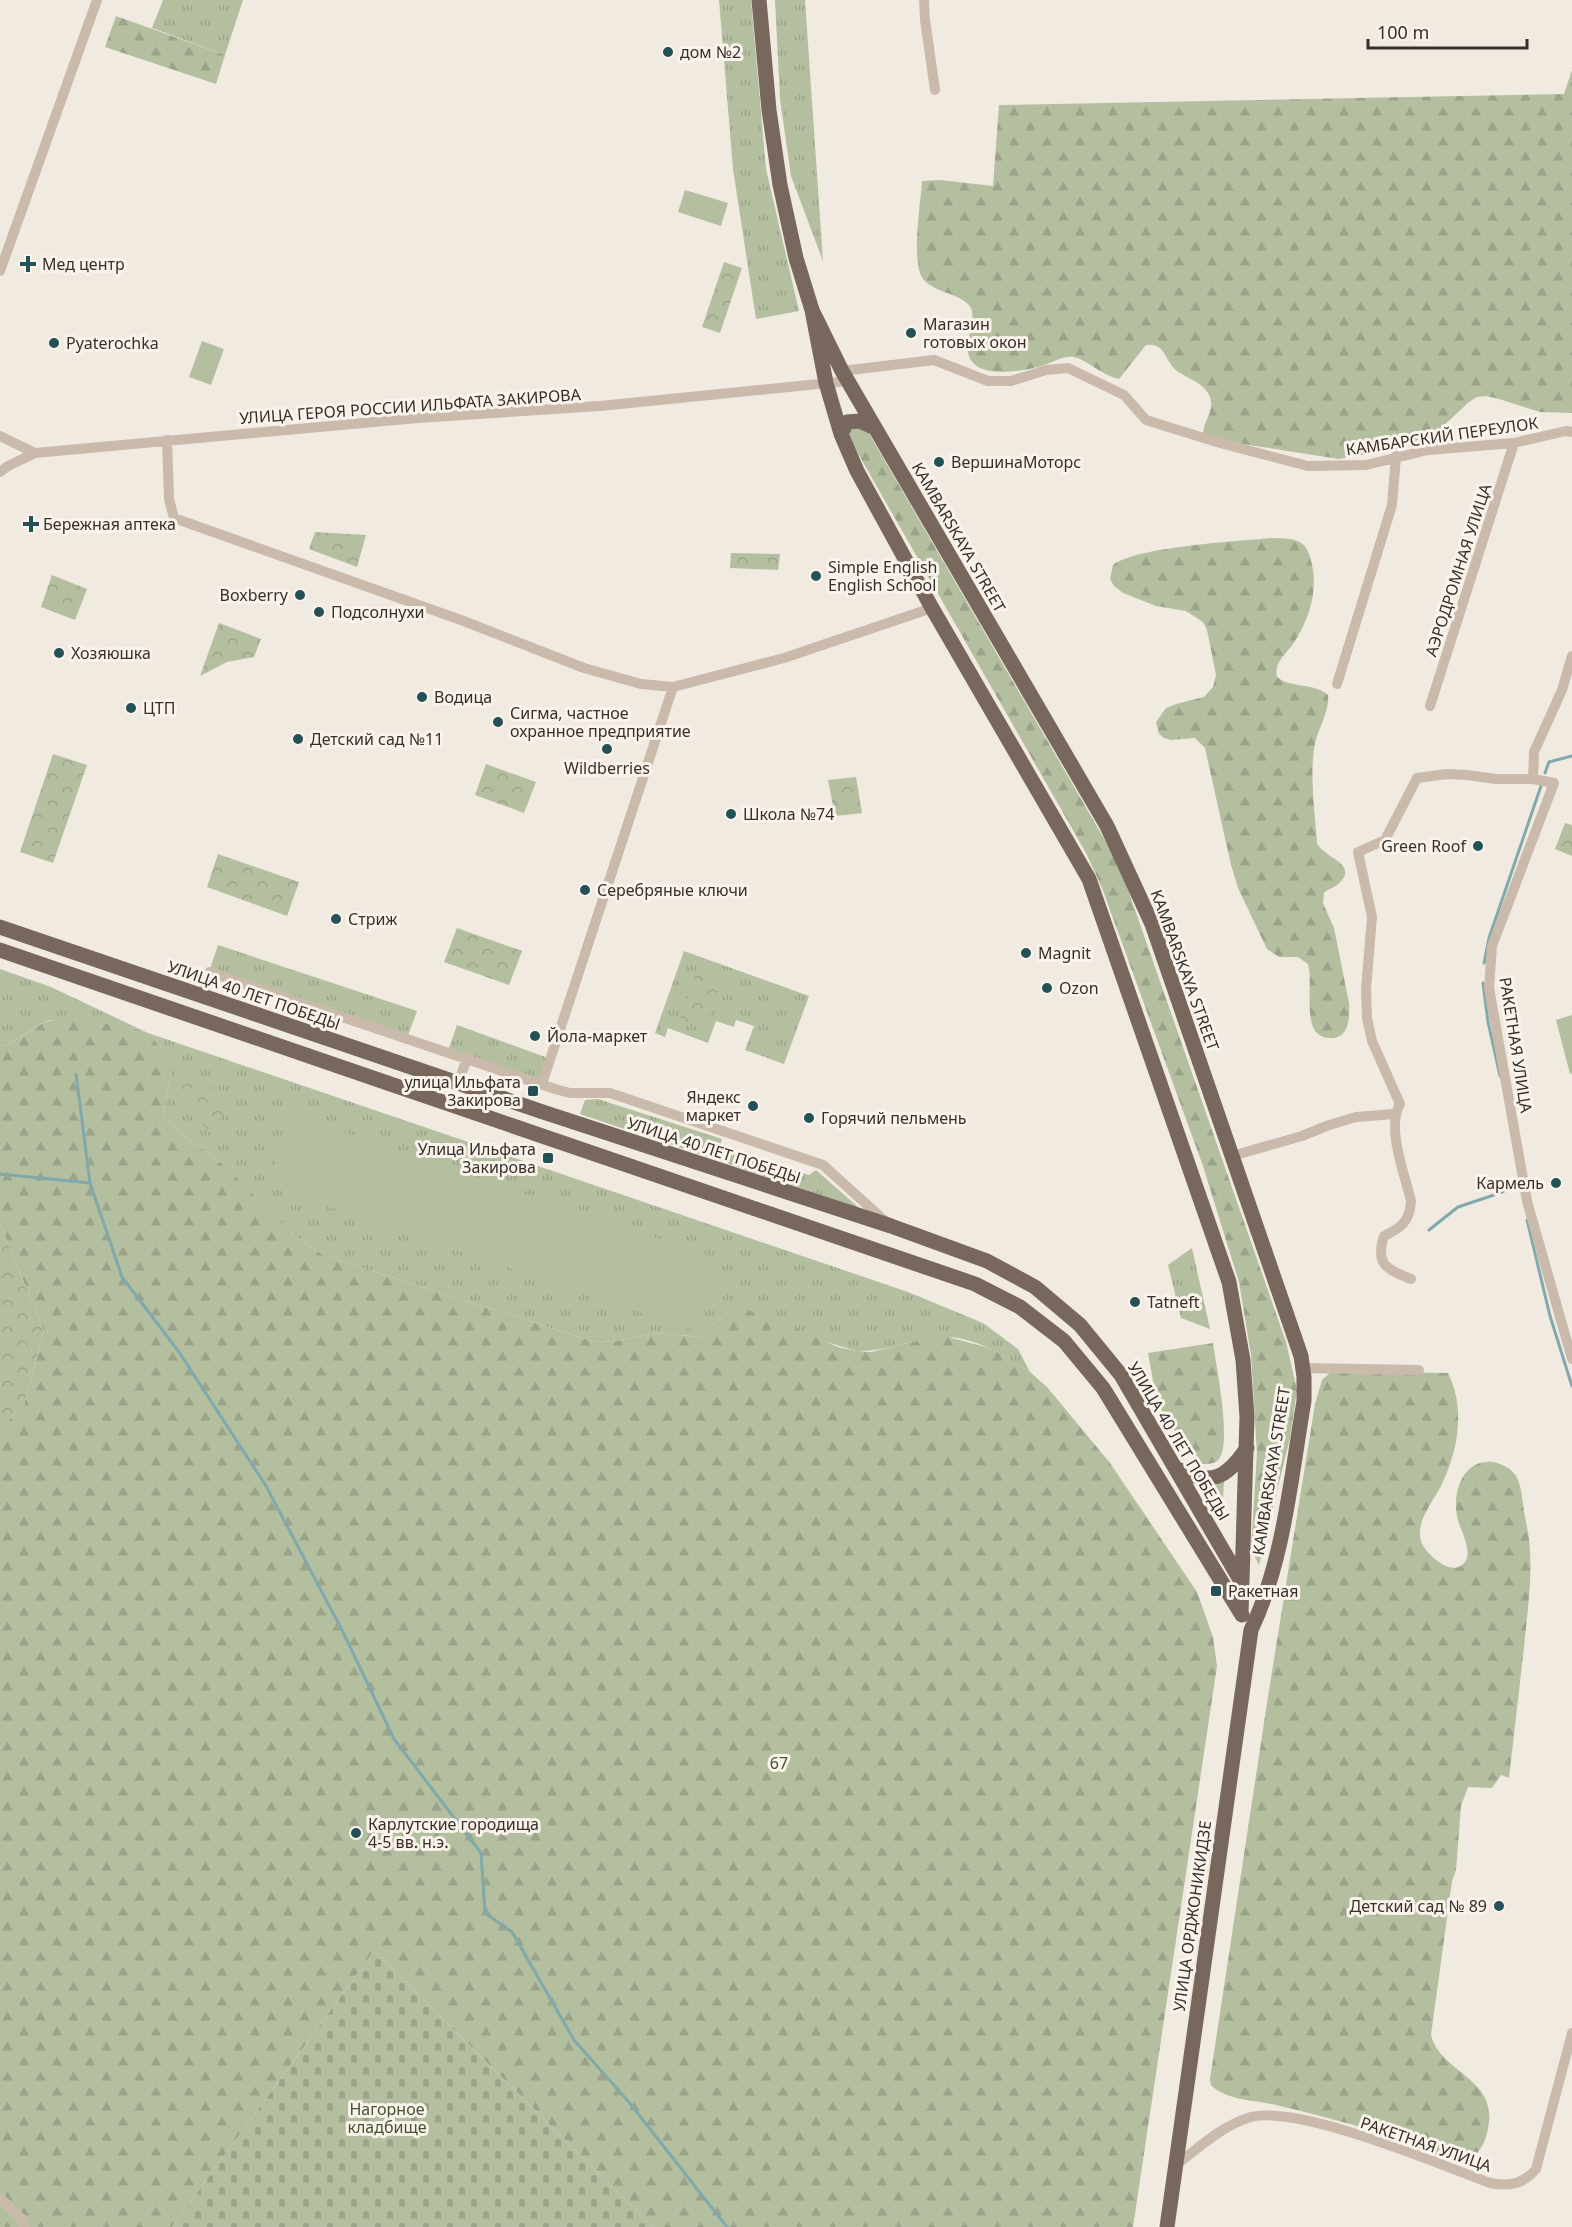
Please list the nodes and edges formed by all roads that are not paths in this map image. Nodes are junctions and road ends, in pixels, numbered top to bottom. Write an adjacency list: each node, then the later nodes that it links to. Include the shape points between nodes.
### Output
1 (97, 0): 5 (street)
2 (759, 0): 6 (main road, KAMBARSKAYA STREET, via 780,184)
3 (924, 0): 4 (street)
4 (935, 90)
5 (0, 271)
6 (812, 310): 7 (main road, KAMBARSKAYA STREET); 8 (main road, KAMBARSKAYA STREET)
7 (845, 376): 8 (street, КАМБАРСКИЙ ПЕРЕУЛОК); 9 (main road, KAMBARSKAYA STREET); 16 (street, КАМБАРСКИЙ ПЕРЕУЛОК, via 934,360 988,381 1011,381 1068,368 1124,396 1146,420 1220,443 1308,466 1366,465)
8 (826, 384): 11 (main road, KAMBARSKAYA STREET); 13 (street, УЛИЦА ГЕРОЯ РОССИИ ИЛЬФАТА ЗАКИРОВА)
9 (875, 428): 11 (main road, via 860,421 848,422); 31 (main road, KAMBARSKAYA STREET, via 1107,826 1152,924)
10 (1572, 432): 14 (street, КАМБАРСКИЙ ПЕРЕУЛОК)
11 (841, 435): 18 (main road, KAMBARSKAYA STREET, via 856,471)
12 (0, 436): 15 (street)
13 (167, 440): 15 (street, УЛИЦА ГЕРОЯ РОССИИ ИЛЬФАТА ЗАКИРОВА); 21 (street, via 169,499 174,518 461,620 584,669 641,684)
14 (1514, 443): 16 (street, КАМБАРСКИЙ ПЕРЕУЛОК); 22 (street, АЭРОДРОМНАЯ УЛИЦА)
15 (35, 453): 17 (street, УЛИЦА ГЕРОЯ РОССИИ ИЛЬФАТА ЗАКИРОВА)
16 (1396, 456): 20 (street, via 1392,505)
17 (0, 472)
18 (932, 608): 21 (street, via 784,658); 37 (main road, KAMBARSKAYA STREET, via 1089,879 1229,1282 1243,1360)
19 (1572, 656): 23 (street, via 1562,690 1534,752)
20 (1337, 684)
21 (674, 687): 29 (street)
22 (1430, 706)
23 (1533, 779): 30 (street, via 1448,774 1417,778 1384,840 1358,852 1372,917 1366,1018 1400,1104); 34 (street, РАКЕТНАЯ УЛИЦА, via 1554,783 1492,946 1489,988 1527,1201)
24 (0, 927): 26 (main road, УЛИЦА 40 ЛЕТ ПОБЕДЫ)
25 (0, 950): 40 (main road, via 975,1284 1020,1307 1064,1341 1103,1388)
26 (202, 997): 27 (street, via 210,972); 28 (main road, УЛИЦА 40 ЛЕТ ПОБЕДЫ)
27 (467, 1058): 28 (street); 29 (street)
28 (458, 1084): 32 (main road, УЛИЦА 40 ЛЕТ ПОБЕДЫ)
29 (542, 1084): 32 (street, via 570,1093 610,1093 824,1165)
30 (1394, 1114): 31 (street, via 1356,1117); 33 (street, via 1411,1211 1400,1229 1383,1236 1379,1251 1383,1263)
31 (1232, 1156): 35 (main road, KAMBARSKAYA STREET)
32 (891, 1227): 38 (main road, УЛИЦА 40 ЛЕТ ПОБЕДЫ, via 987,1261 1035,1287 1080,1325 1121,1375)
33 (1410, 1279)
34 (1572, 1359)
35 (1302, 1368): 36 (street); 43 (main road, KAMBARSKAYA STREET, via 1304,1401 1279,1543)
36 (1419, 1370)
37 (1247, 1448): 38 (main road, via 1237,1463 1215,1479 1204,1479); 41 (main road, KAMBARSKAYA STREET)
38 (1175, 1467): 39 (main road, УЛИЦА 40 ЛЕТ ПОБЕДЫ)
39 (1229, 1559): 40 (main road); 41 (main road, УЛИЦА 40 ЛЕТ ПОБЕДЫ)
40 (1213, 1568): 42 (main road)
41 (1242, 1583): 42 (main road, KAMBARSKAYA STREET); 43 (main road, УЛИЦА 40 ЛЕТ ПОБЕДЫ)
42 (1241, 1613): 44 (main road)
43 (1258, 1615): 44 (main road, KAMBARSKAYA STREET)
44 (1251, 1630): 46 (main road, УЛИЦА ОРДЖОНИКИДЗЕ)
45 (1572, 2033): 46 (street, РАКЕТНАЯ УЛИЦА, via 1536,2169 1516,2183 1490,2183 1372,2139 1274,2115 1251,2116 1226,2127)
46 (1176, 2166): 49 (main road, УЛИЦА ОРДЖОНИКИДЗЕ)
47 (0, 2198): 48 (street, via 22,2219)
48 (24, 2227)
49 (1167, 2227)

